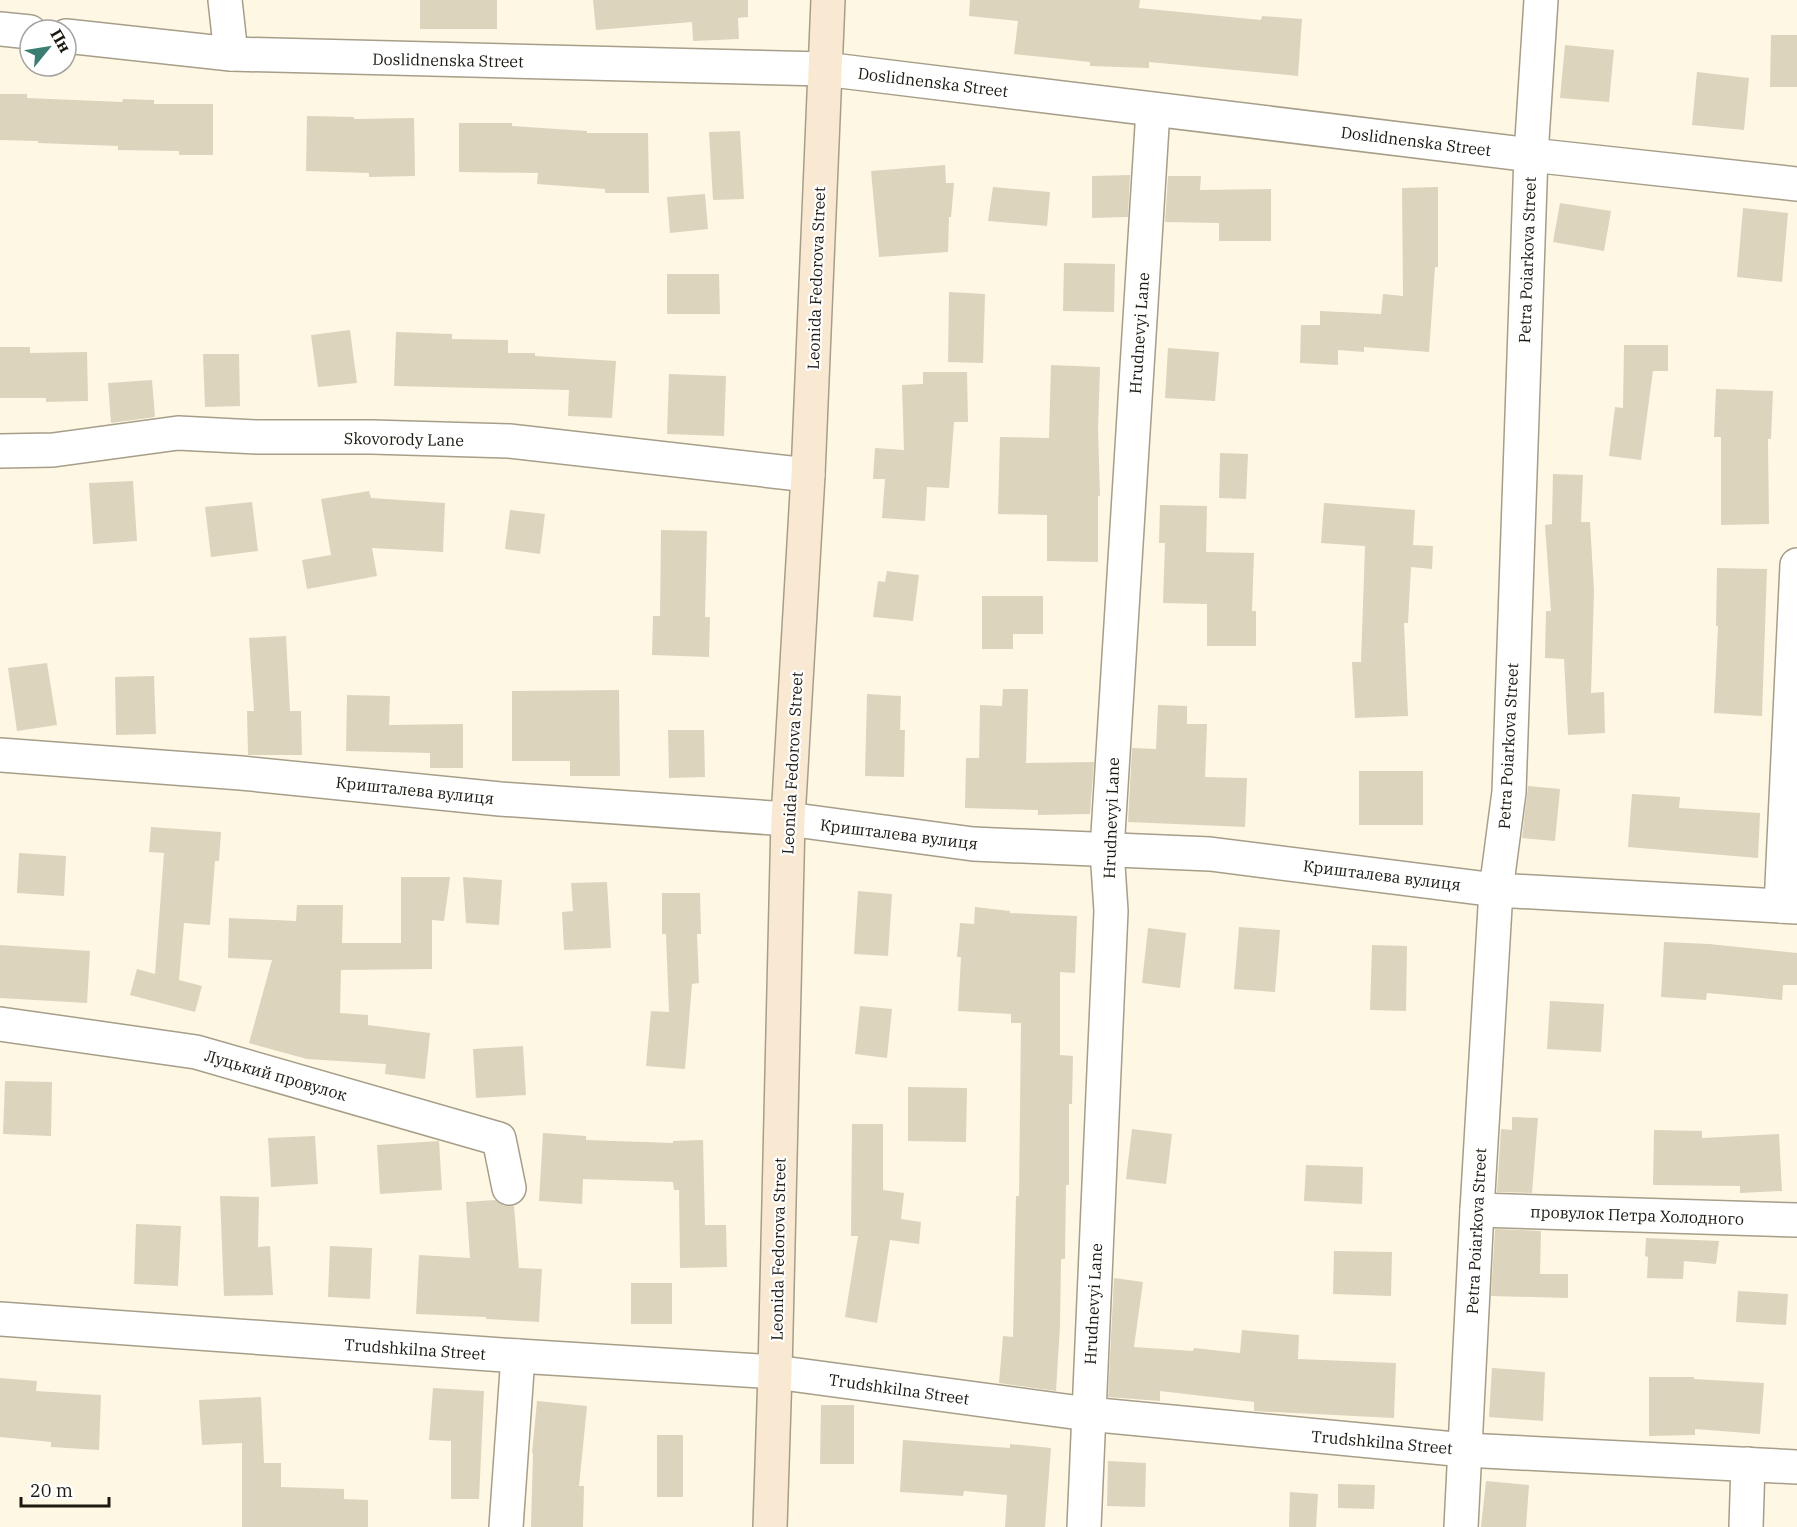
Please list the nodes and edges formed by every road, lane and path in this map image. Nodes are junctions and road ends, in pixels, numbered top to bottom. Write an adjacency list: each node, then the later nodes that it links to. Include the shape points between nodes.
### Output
1 (225, 0): 7 (street)
2 (828, 0): 8 (street, Leonida Fedorova Street)
3 (1540, 0): 10 (street, Petra Poiarkova Street)
4 (0, 29): 5 (street)
5 (18, 31)
6 (78, 37): 7 (street, Doslidnenska Street)
7 (231, 54): 8 (street, Doslidnenska Street)
8 (824, 69): 9 (street, Doslidnenska Street); 13 (street, Leonida Fedorova Street)
9 (1153, 110): 10 (street, Doslidnenska Street); 17 (street, Hrudnevyi Lane)
10 (1531, 155): 11 (street, Doslidnenska Street); 18 (street, Petra Poiarkova Street, via 1509,792)
11 (1797, 184)
12 (0, 451): 13 (street, Skovorody Lane, via 53,450 178,433 509,441)
13 (808, 475): 16 (street, Leonida Fedorova Street)
14 (1797, 566): 19 (street)
15 (0, 755): 16 (street, Кришталева вулиця, via 241,773 500,799)
16 (788, 819): 17 (street, Кришталева вулиця, via 973,844); 26 (street, Leonida Fedorova Street)
17 (1107, 850): 18 (street, Кришталева вулиця, via 1210,854); 27 (street, Hrudnevyi Lane, via 1110,911)
18 (1496, 890): 19 (street, Кришталева вулиця); 22 (street, Petra Poiarkova Street)
19 (1789, 906)
20 (0, 1024): 21 (street, Луцький провулок, via 196,1052 499,1139)
21 (509, 1188)
22 (1477, 1210): 23 (street, провулок Петра Холодного); 28 (street, Petra Poiarkova Street)
23 (1797, 1220)
24 (0, 1318): 25 (street, Trudshkilna Street)
25 (518, 1356): 26 (street, Trudshkilna Street); 31 (street)
26 (775, 1372): 27 (street, Trudshkilna Street); 32 (street, Leonida Fedorova Street)
27 (1088, 1414): 28 (street, Trudshkilna Street); 33 (street, Hrudnevyi Lane)
28 (1465, 1450): 29 (street, Trudshkilna Street); 34 (street, Petra Poiarkova Street)
29 (1748, 1464): 30 (street, Trudshkilna Street); 35 (street)
30 (1797, 1467)
31 (506, 1527)
32 (770, 1527)
33 (1084, 1527)
34 (1461, 1527)
35 (1746, 1527)

